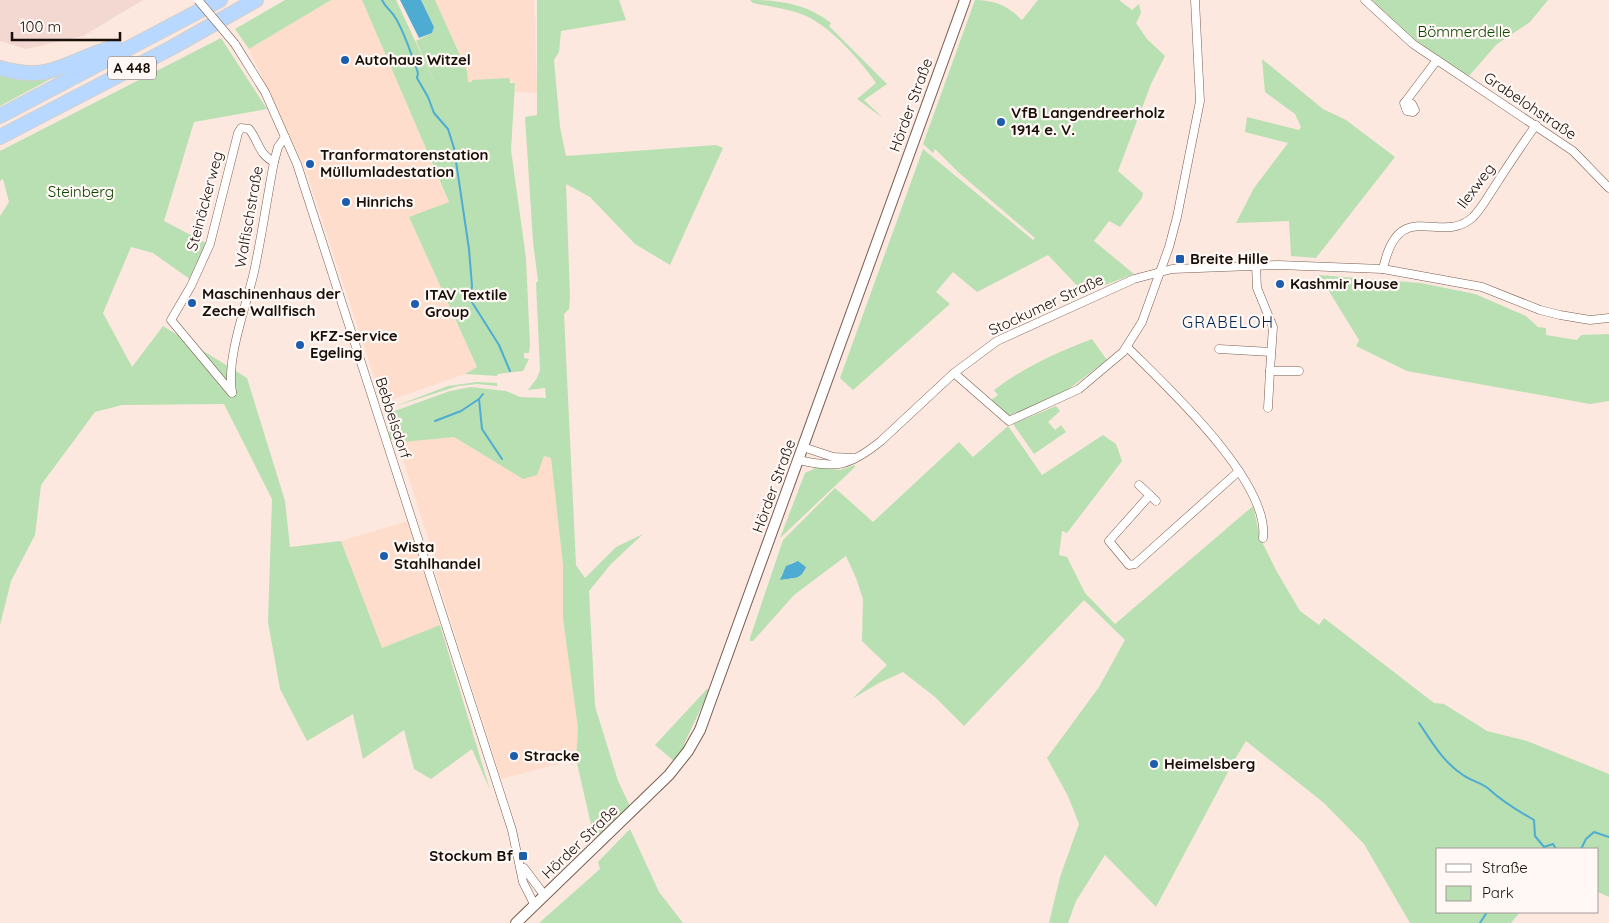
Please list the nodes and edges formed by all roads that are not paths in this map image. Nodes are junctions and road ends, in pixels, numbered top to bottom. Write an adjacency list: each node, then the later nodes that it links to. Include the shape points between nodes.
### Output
1 (198, 0): 14 (street, Bebbelsdorf, bridge, via 255,73)
2 (220, 0): 7 (highway, A 448)
3 (256, 0): 13 (highway, A 448)
4 (965, 0): 30 (main road, Hörder Straße)
5 (1195, 0): 20 (street, via 1201,94 1187,175 1169,247)
6 (1365, 0): 8 (street, Grabelohstraße, via 1413,44)
7 (140, 42): 9 (highway, via 112,48 64,69 31,75); 11 (highway, A 448)
8 (1437, 60): 10 (street); 12 (street, Grabelohstraße)
9 (0, 68)
10 (1406, 101)
11 (0, 116)
12 (1536, 125): 16 (street, Grabelohstraße); 19 (street, Ilexweg, via 1474,216 1456,225 1414,226 1404,230 1391,243)
13 (0, 137)
14 (285, 137): 15 (street, Walfischstraße); 38 (street, Bebbelsdorf, via 329,261)
15 (274, 162): 28 (street, Walfischstraße, via 254,272 239,327 230,380); 28 (street, Steinäckerweg, via 265,158 249,129 241,128 210,244 171,320)
16 (1606, 179): 17 (street, Grabelohstraße)
17 (1609, 188)
18 (1256, 265): 19 (street, Stockumer Straße); 20 (street, Stockumer Straße); 24 (street, via 1257,288 1273,327)
19 (1383, 269): 21 (street, Stockumer Straße, via 1477,286 1560,315 1590,320)
20 (1159, 272): 22 (street, via 1142,322); 27 (street, Stockumer Straße, via 1015,332 988,347)
21 (1609, 318)
22 (1127, 347): 27 (street, via 1073,393 1009,421); 33 (street, via 1208,430)
23 (1219, 349): 24 (street)
24 (1271, 352): 25 (street)
25 (1270, 371): 26 (street); 29 (street)
26 (1299, 371)
27 (954, 373): 31 (street, Stockumer Straße, via 881,442)
28 (232, 393)
29 (1268, 408)
30 (803, 447): 31 (street, via 833,457); 32 (main road, Hörder Straße)
31 (855, 458): 32 (street, Stockumer Straße, via 839,466)
32 (799, 460): 39 (main road, Hörder Straße, via 700,730 688,751 669,775)
33 (1238, 471): 35 (street, via 1135,564 1129,565 1109,541); 37 (street, via 1259,511)
34 (1139, 485): 35 (street)
35 (1150, 495): 36 (street)
36 (1156, 501)
37 (1263, 538)
38 (521, 864): 39 (street, Bebbelsdorf); 40 (street, Bebbelsdorf, via 523,882)
39 (545, 896): 40 (main road, Hörder Straße)
40 (535, 906): 41 (main road, Hörder Straße)
41 (516, 923)

